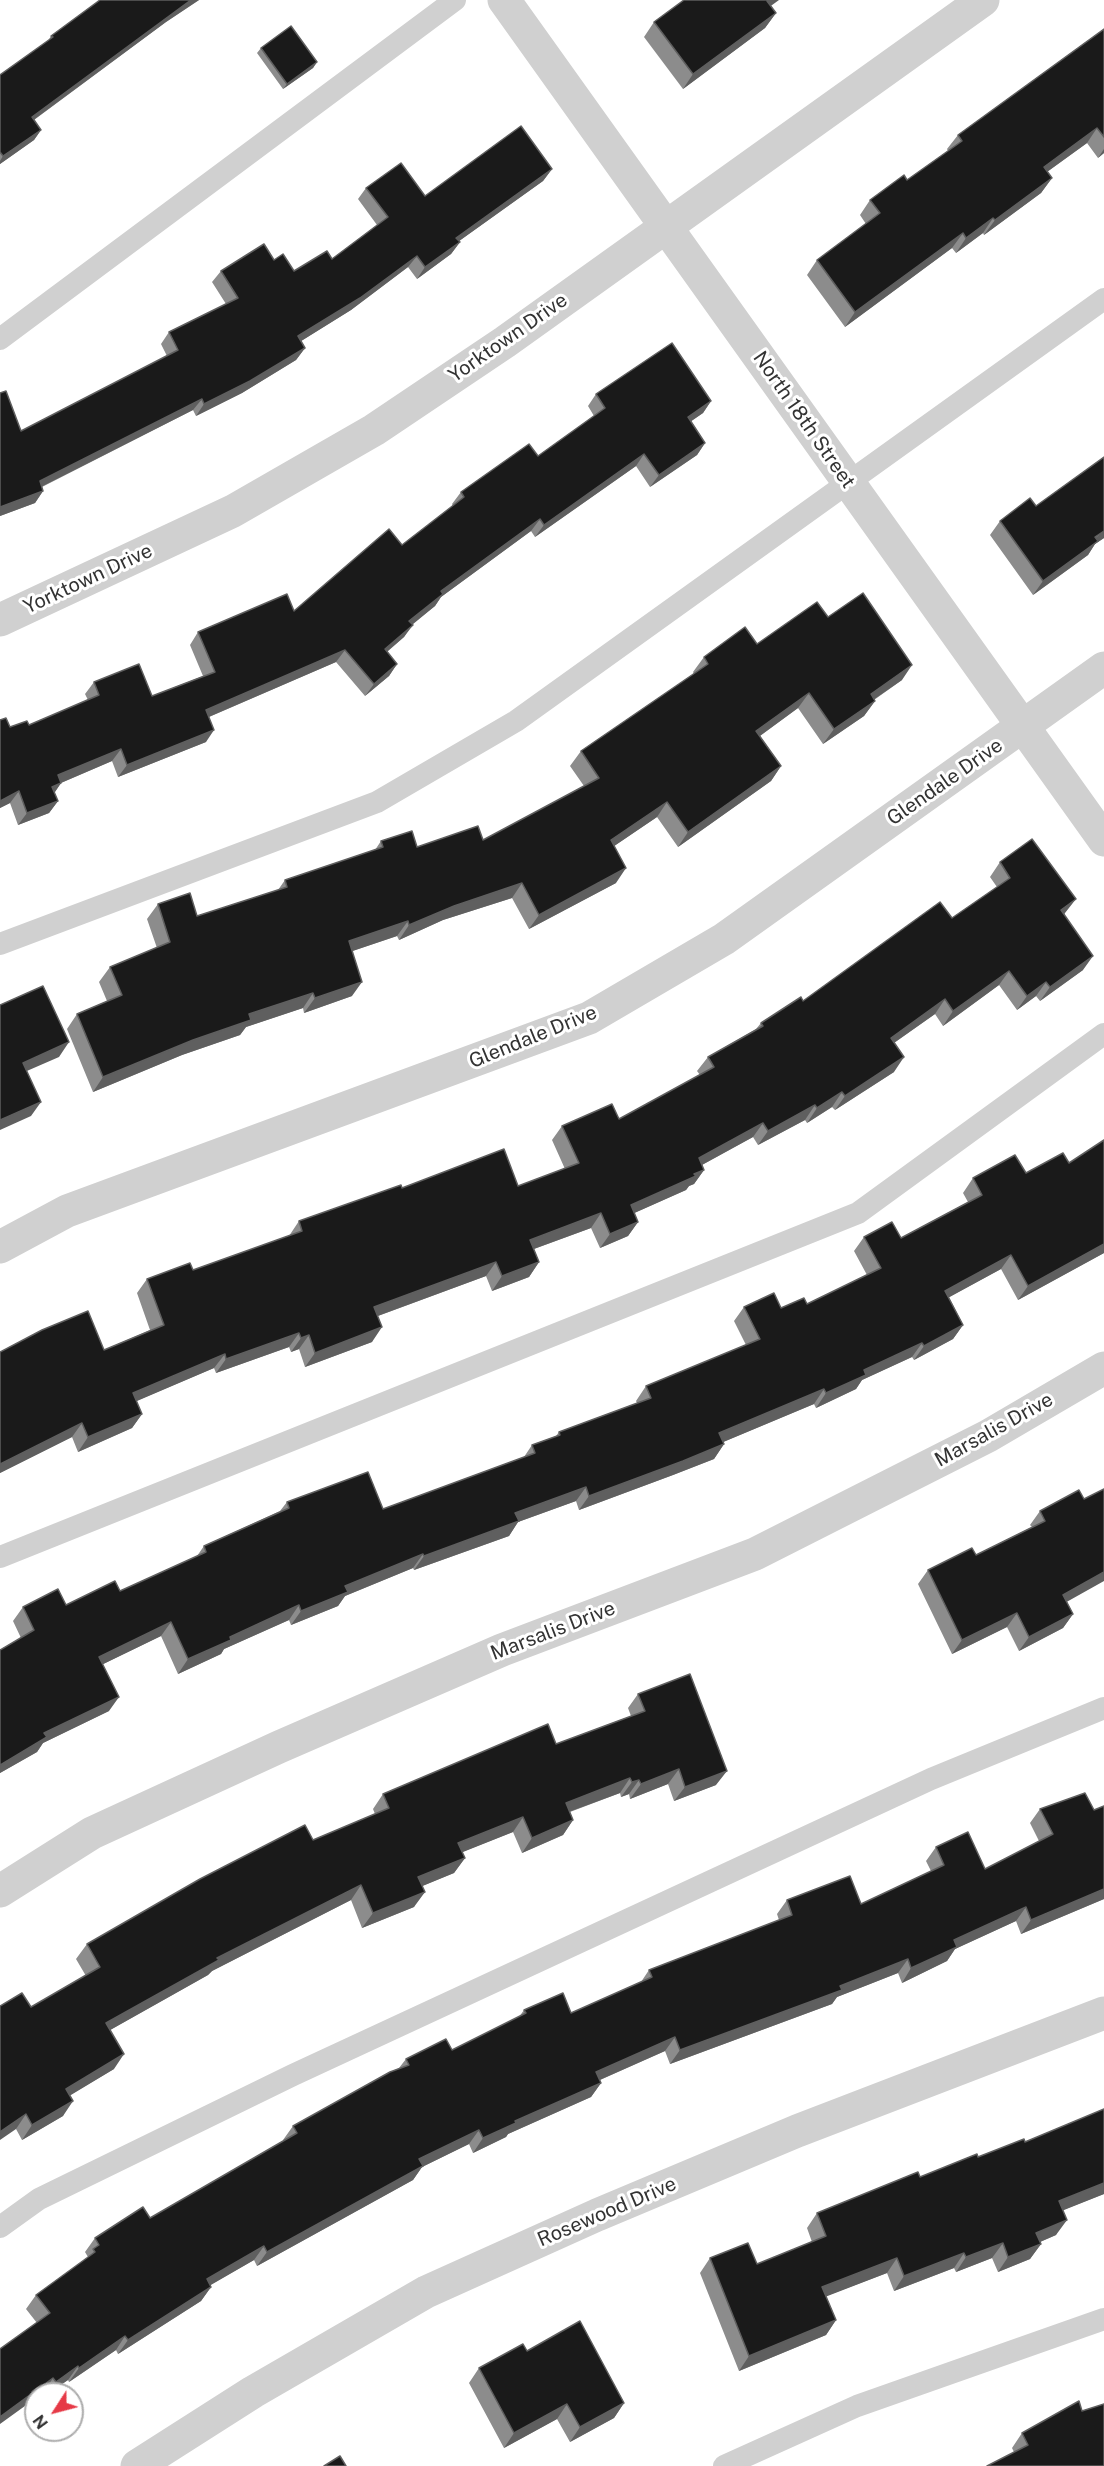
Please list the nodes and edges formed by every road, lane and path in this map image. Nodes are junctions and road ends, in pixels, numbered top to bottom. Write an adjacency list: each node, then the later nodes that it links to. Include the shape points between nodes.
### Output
1 (455, 0): 6 (lane)
2 (504, 0): 4 (street, North 18th Street)
3 (983, 0): 4 (street, Yorktown Drive)
4 (666, 227): 7 (street, North 18th Street); 8 (street, Yorktown Drive, via 506,342 374,430 233,511)
5 (1104, 299): 7 (lane)
6 (0, 339)
7 (848, 483): 10 (street, North 18th Street); 12 (lane, via 516,722 377,801)
8 (0, 620)
9 (1104, 668): 10 (street, Glendale Drive)
10 (1022, 727): 11 (street, North 18th Street); 14 (street, Glendale Drive, via 724,939 589,1018 68,1211)
11 (1104, 840)
12 (0, 944)
13 (1104, 1034): 16 (lane, via 858,1213)
14 (0, 1247)
15 (1104, 1368): 18 (street, Marsalis Drive, via 988,1436 755,1554 502,1650 279,1747 92,1833)
16 (0, 1557)
17 (1104, 1708): 20 (lane, via 931,1779 304,2070 39,2199)
18 (0, 1891)
19 (1104, 2013): 22 (street, Rosewood Drive, via 797,2131 426,2292 253,2392)
20 (0, 2227)
21 (1104, 2319): 23 (lane, via 857,2406)
22 (137, 2466)
23 (724, 2466)

